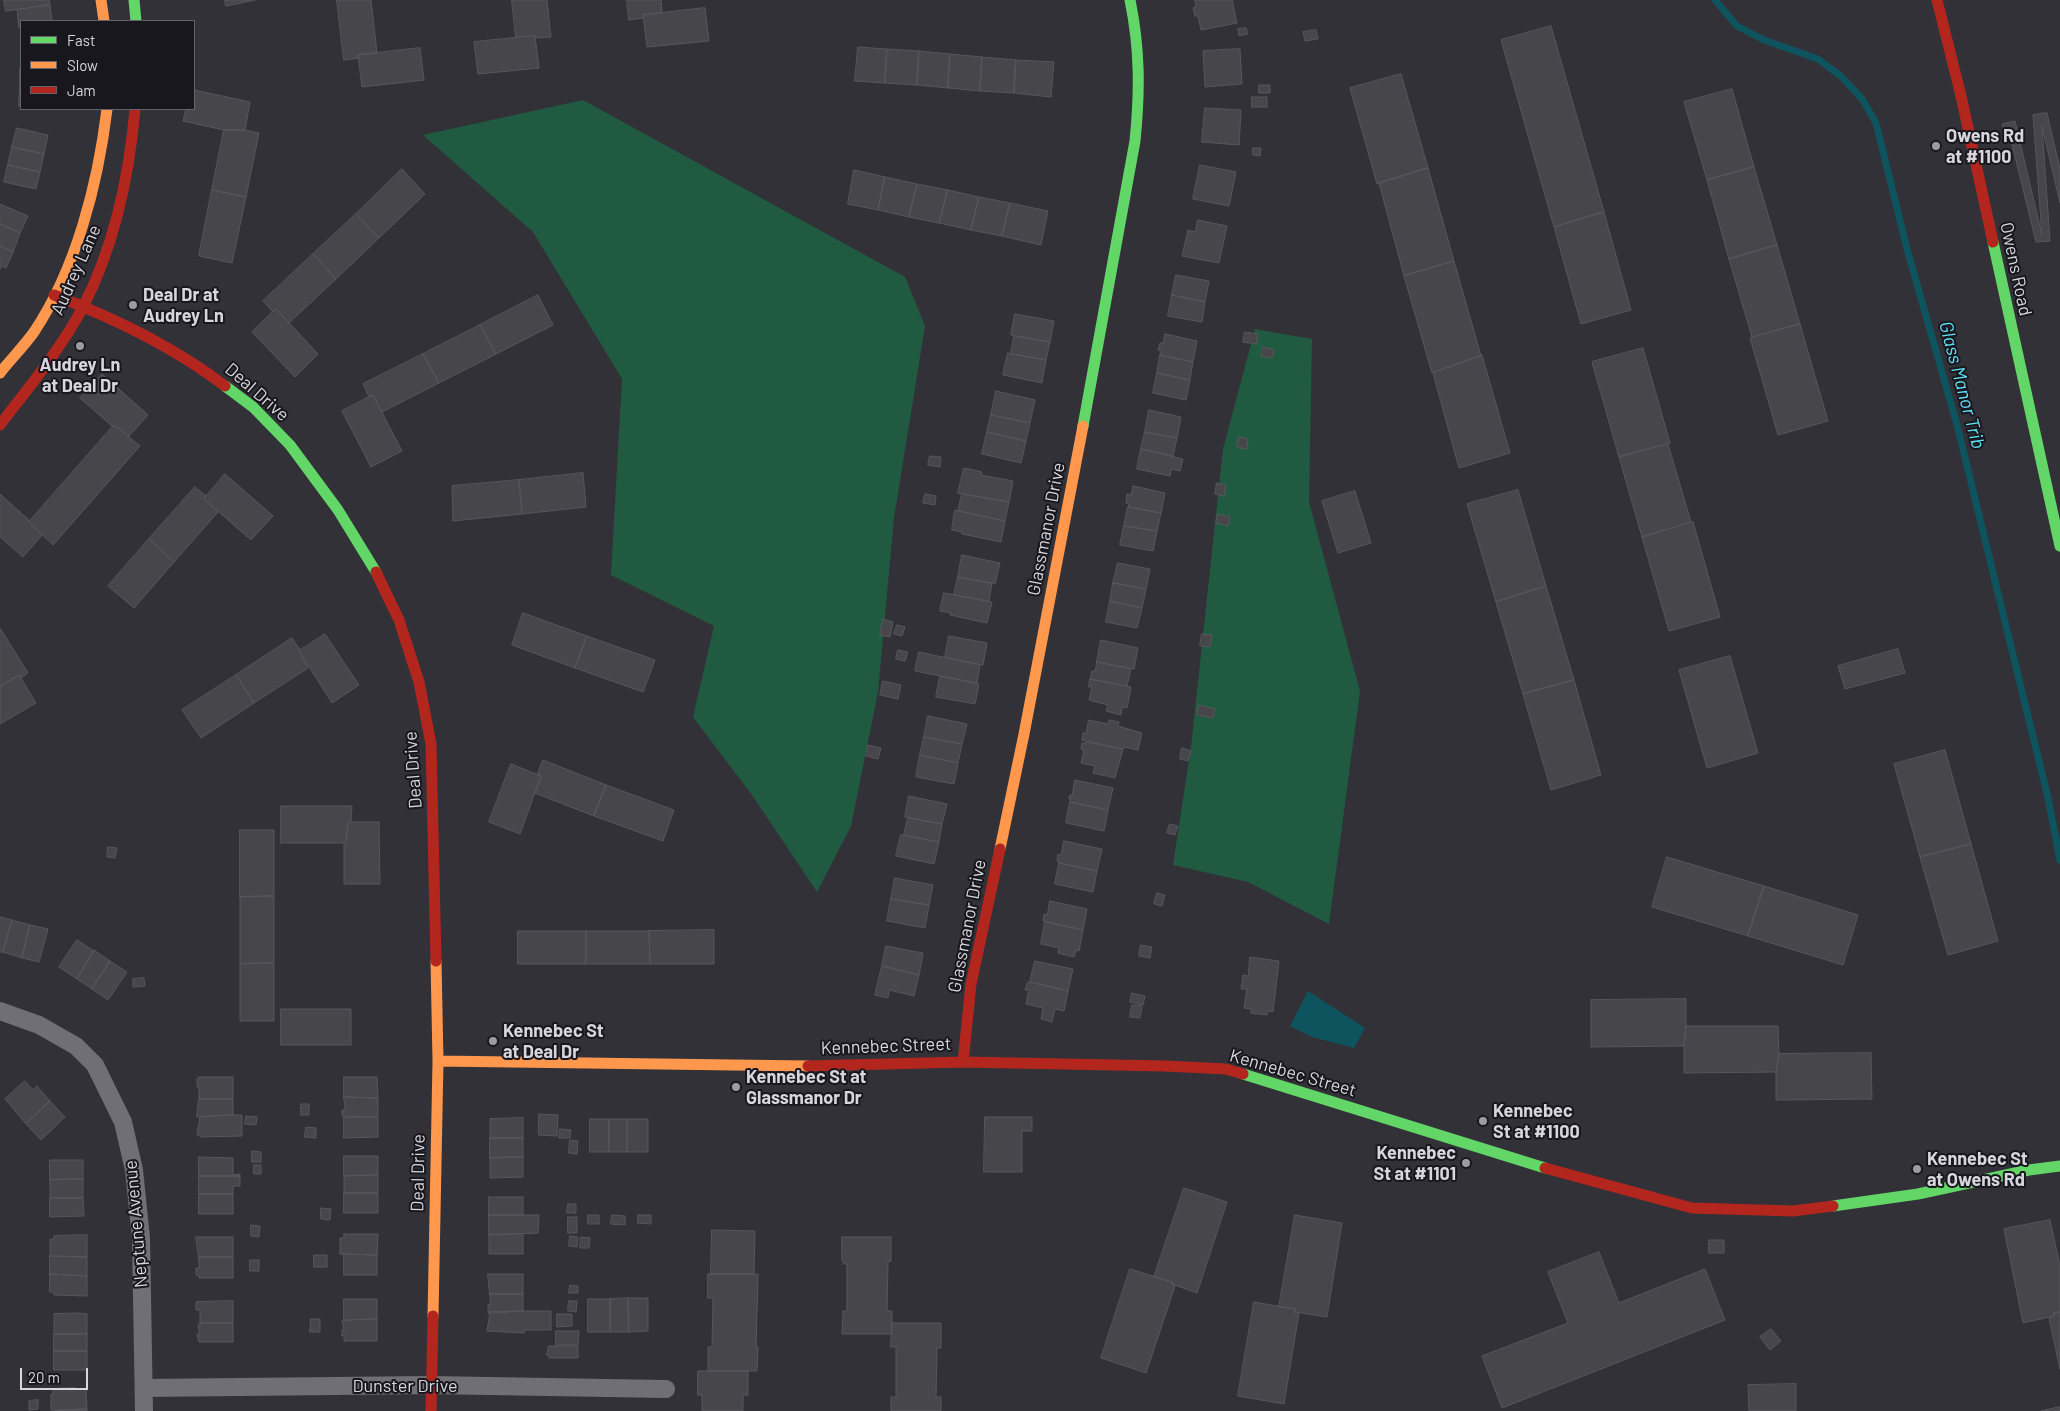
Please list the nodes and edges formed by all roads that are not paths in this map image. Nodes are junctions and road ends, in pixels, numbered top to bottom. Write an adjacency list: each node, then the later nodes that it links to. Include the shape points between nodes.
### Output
1 (101, 0): 5 (street)
2 (134, 0): 6 (street)
3 (1130, 0): 16 (street, Glassmanor Drive, via 1137,34 1135,141 1072,491 971,984)
4 (1938, 0): 13 (street, Owens Road)
5 (104, 20)
6 (136, 20)
7 (107, 110): 9 (street, Audrey Lane, via 105,136 88,205 74,252)
8 (135, 110): 10 (street, Audrey Lane, via 120,210)
9 (54, 295): 10 (street, Deal Drive); 11 (street, Audrey Lane, via 37,327)
10 (83, 306): 12 (street, Audrey Lane, via 53,355); 15 (street, Deal Drive, via 167,346 253,407 290,445 338,510 370,560 399,620 419,682 431,744)
11 (0, 373)
12 (0, 425)
13 (2060, 546)
14 (0, 1011): 19 (street, Neptune Avenue, via 39,1025 76,1046 95,1065 123,1122 134,1170 141,1238)
15 (438, 1061): 16 (street, Kennebec Street, via 787,1066); 18 (street, Deal Drive)
16 (963, 1062): 17 (street, Kennebec Street, via 1226,1069 1555,1170 1692,1208 1802,1210 1918,1194)
17 (2060, 1166)
18 (430, 1385): 19 (street, Dunster Drive); 20 (street, Dunster Drive); 22 (street, Deal Drive)
19 (144, 1388): 21 (street, Neptune Avenue)
20 (666, 1389)
21 (144, 1411)
22 (431, 1411)

